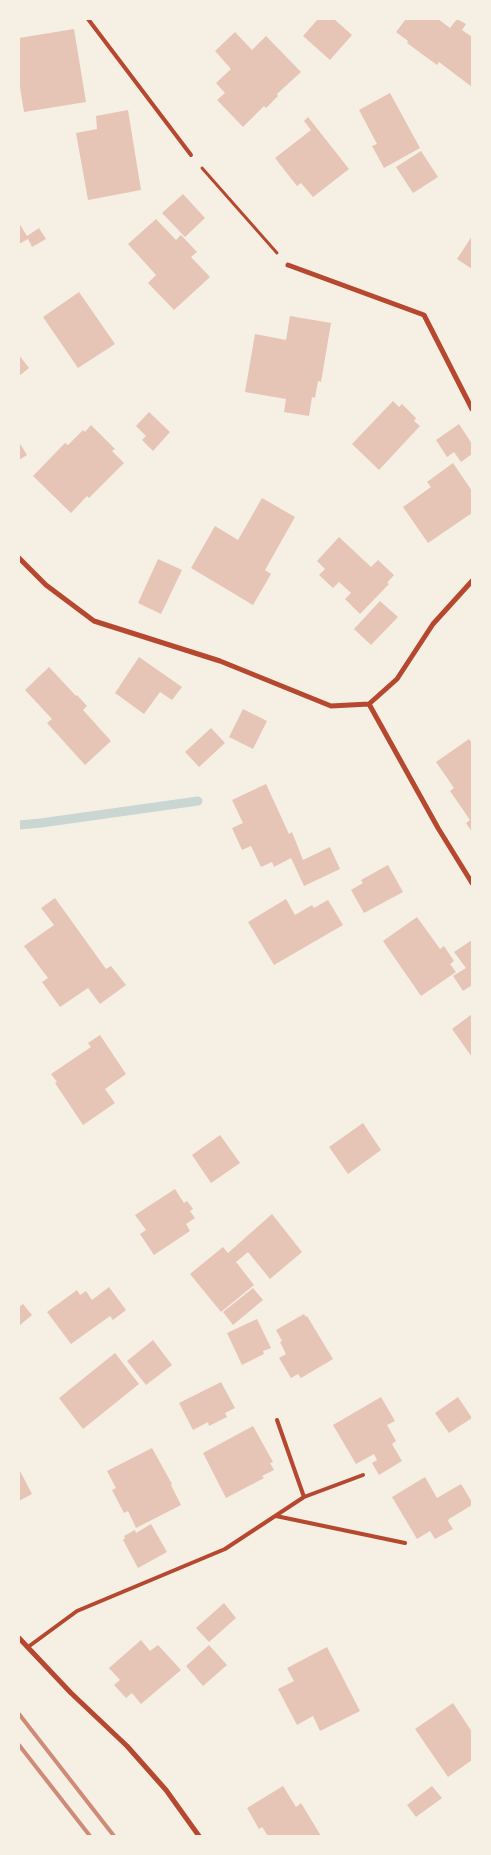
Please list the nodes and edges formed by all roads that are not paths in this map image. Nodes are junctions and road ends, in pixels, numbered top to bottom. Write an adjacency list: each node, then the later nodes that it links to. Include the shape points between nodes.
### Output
1 (88, 19): 2 (lane)
2 (191, 155)
3 (288, 265): 4 (street, via 424,315)
4 (472, 409)
5 (19, 558): 7 (street, via 46,586 94,621 220,661 331,706)
6 (472, 581): 7 (street, via 433,624 397,680)
7 (369, 704): 8 (street)
8 (472, 883)
9 (277, 1420): 11 (lane)
10 (364, 1475): 11 (lane)
11 (304, 1497): 12 (lane)
12 (276, 1516): 13 (lane); 15 (lane, via 225,1549 77,1611)
13 (405, 1543)
14 (19, 1638): 15 (street)
15 (28, 1647): 16 (street, via 127,1746 166,1790)
16 (200, 1836)

